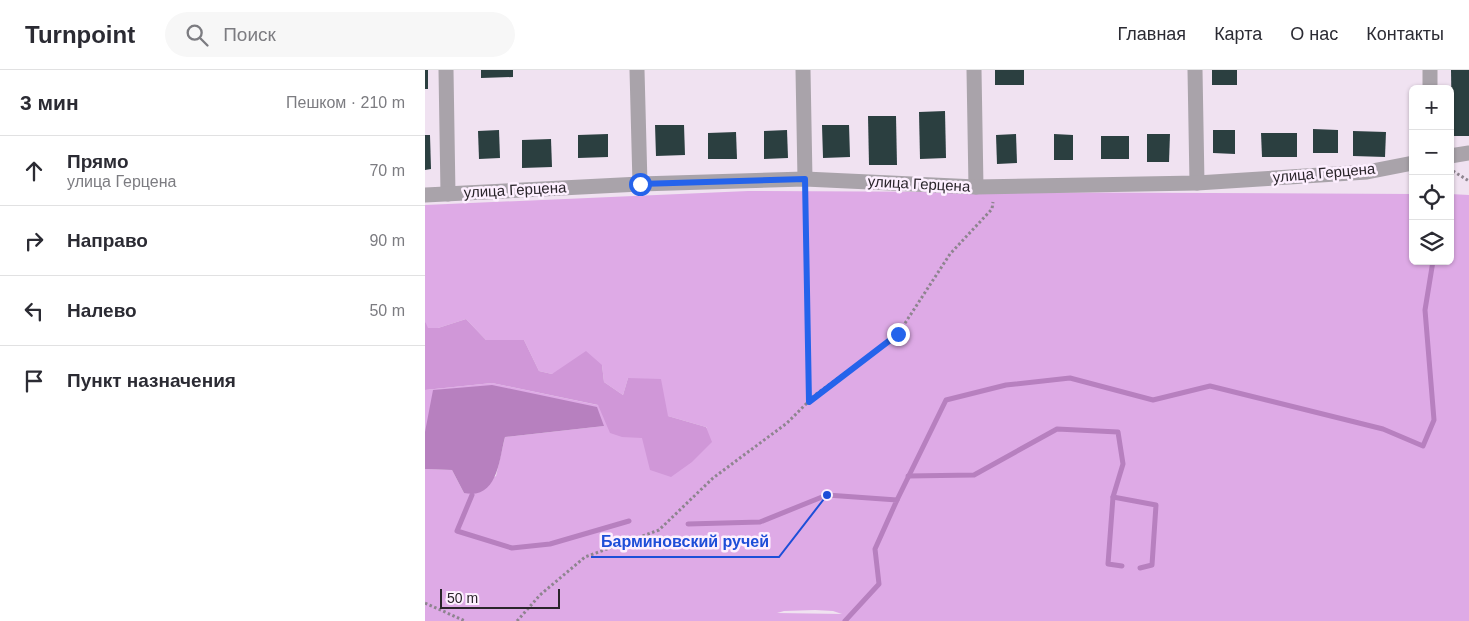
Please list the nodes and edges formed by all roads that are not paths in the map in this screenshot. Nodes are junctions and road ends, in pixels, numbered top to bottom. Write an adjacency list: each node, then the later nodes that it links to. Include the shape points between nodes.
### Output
1 (446, 70): 15 (street)
2 (637, 70): 13 (street)
3 (803, 70): 11 (street)
4 (974, 70): 14 (street)
5 (1195, 70): 12 (street)
6 (1430, 70): 7 (street)
7 (1430, 85)
8 (1469, 154): 9 (street)
9 (1454, 156)
10 (1409, 164): 12 (street, улица Герцена, via 1367,172)
11 (805, 179): 13 (street, улица Герцена); 14 (street, улица Герцена)
12 (1197, 182): 14 (street, улица Герцена)
13 (640, 184): 15 (street, улица Герцена)
14 (976, 187)
15 (449, 194): 16 (street, улица Герцена)
16 (425, 195)

